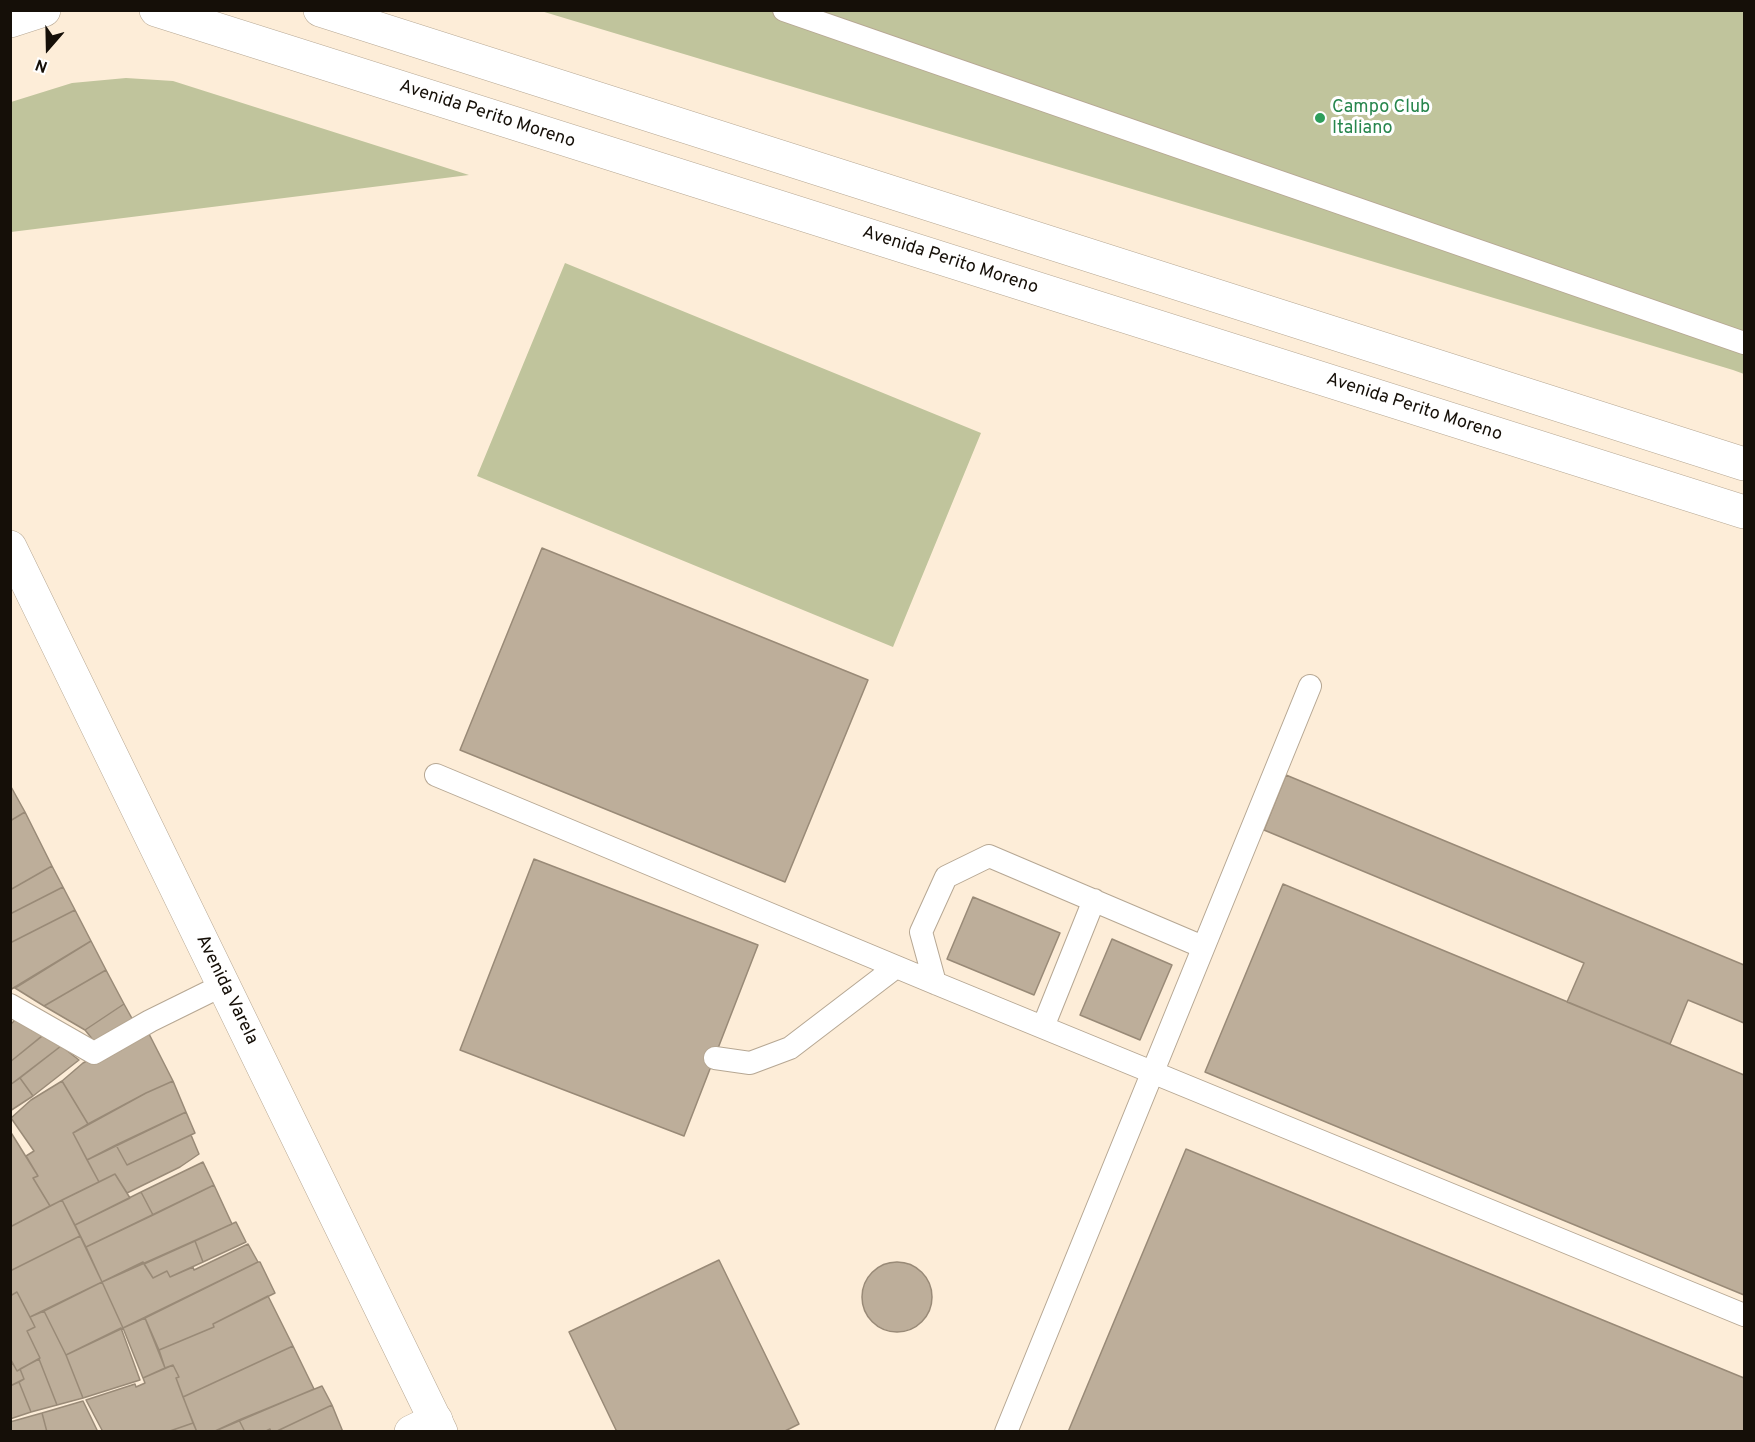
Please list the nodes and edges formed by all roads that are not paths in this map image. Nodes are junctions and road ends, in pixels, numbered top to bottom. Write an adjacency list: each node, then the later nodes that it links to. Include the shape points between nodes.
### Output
1 (44, 10): 5 (main road)
2 (156, 10): 8 (main road, Avenida Perito Moreno)
3 (320, 10): 7 (main road)
4 (784, 10): 6 (lane)
5 (10, 21)
6 (1744, 343)
7 (1744, 464)
8 (1744, 512)
9 (10, 547): 16 (main road, Avenida Varela)
10 (1310, 686): 13 (lane)
11 (436, 775): 14 (lane)
12 (1094, 900): 13 (lane); 15 (lane, via 989,856 946,877 921,932); 18 (lane)
13 (1203, 947): 20 (lane)
14 (896, 967): 15 (lane); 19 (lane, via 790,1048 750,1063)
15 (935, 983): 18 (lane)
16 (223, 985): 17 (lane, via 94,1053); 22 (main road, Avenida Varela)
17 (10, 1005)
18 (1043, 1027): 20 (lane)
19 (715, 1058)
20 (1153, 1071): 21 (lane); 23 (lane)
21 (1744, 1315)
22 (429, 1428)
23 (1006, 1431)

